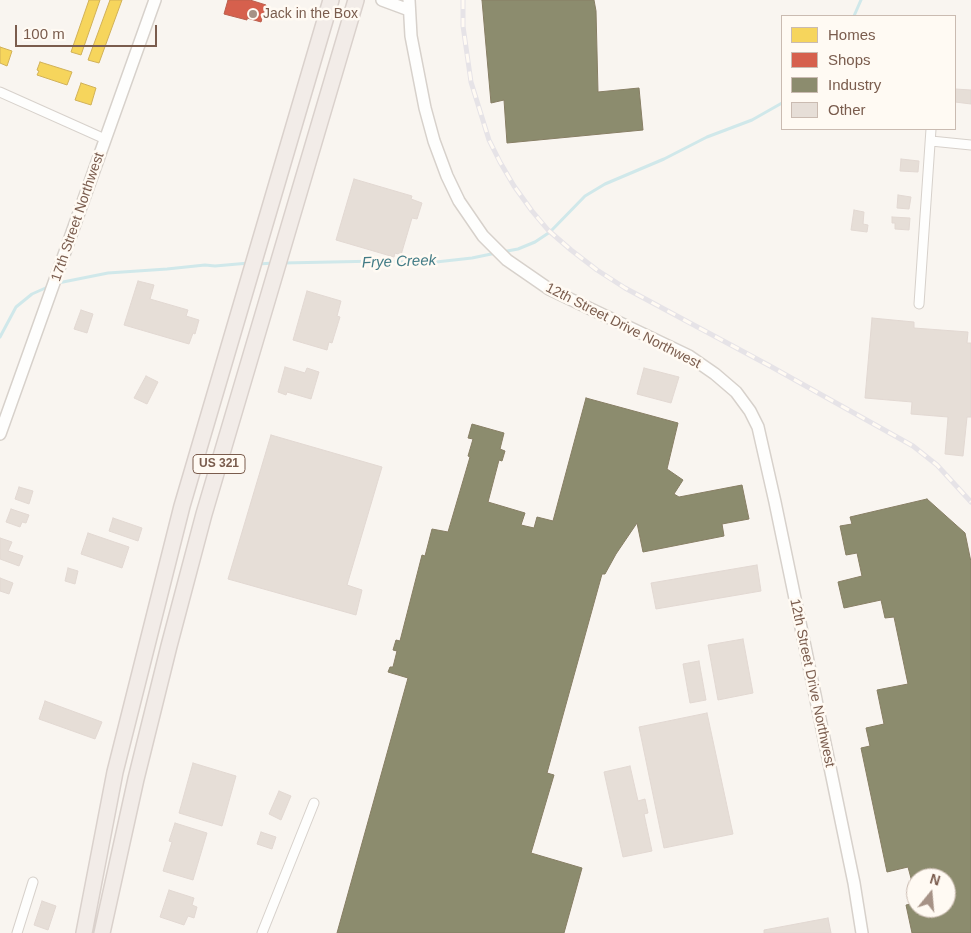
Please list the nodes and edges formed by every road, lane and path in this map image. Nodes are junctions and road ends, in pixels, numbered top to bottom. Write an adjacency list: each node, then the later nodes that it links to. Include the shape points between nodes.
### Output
1 (155, 0): 8 (street, 17th Street Northwest)
2 (331, 0): 16 (highway, US 321, via 182,506 115,772)
3 (356, 0): 17 (highway, US 321, via 199,533 136,779)
4 (382, 0): 5 (street)
5 (409, 5): 19 (street, 12th Street Drive Northwest, via 417,70 437,150 459,201 490,244 549,289 689,356 736,392 758,427)
6 (0, 92): 8 (street)
7 (931, 130): 9 (street)
8 (106, 139): 12 (street, 17th Street Northwest)
9 (930, 141): 10 (street); 11 (street)
10 (971, 145)
11 (919, 304)
12 (0, 434)
13 (314, 803): 18 (street)
14 (33, 882): 15 (street)
15 (17, 933)
16 (84, 933)
17 (102, 933)
18 (262, 933)
19 (862, 933)

